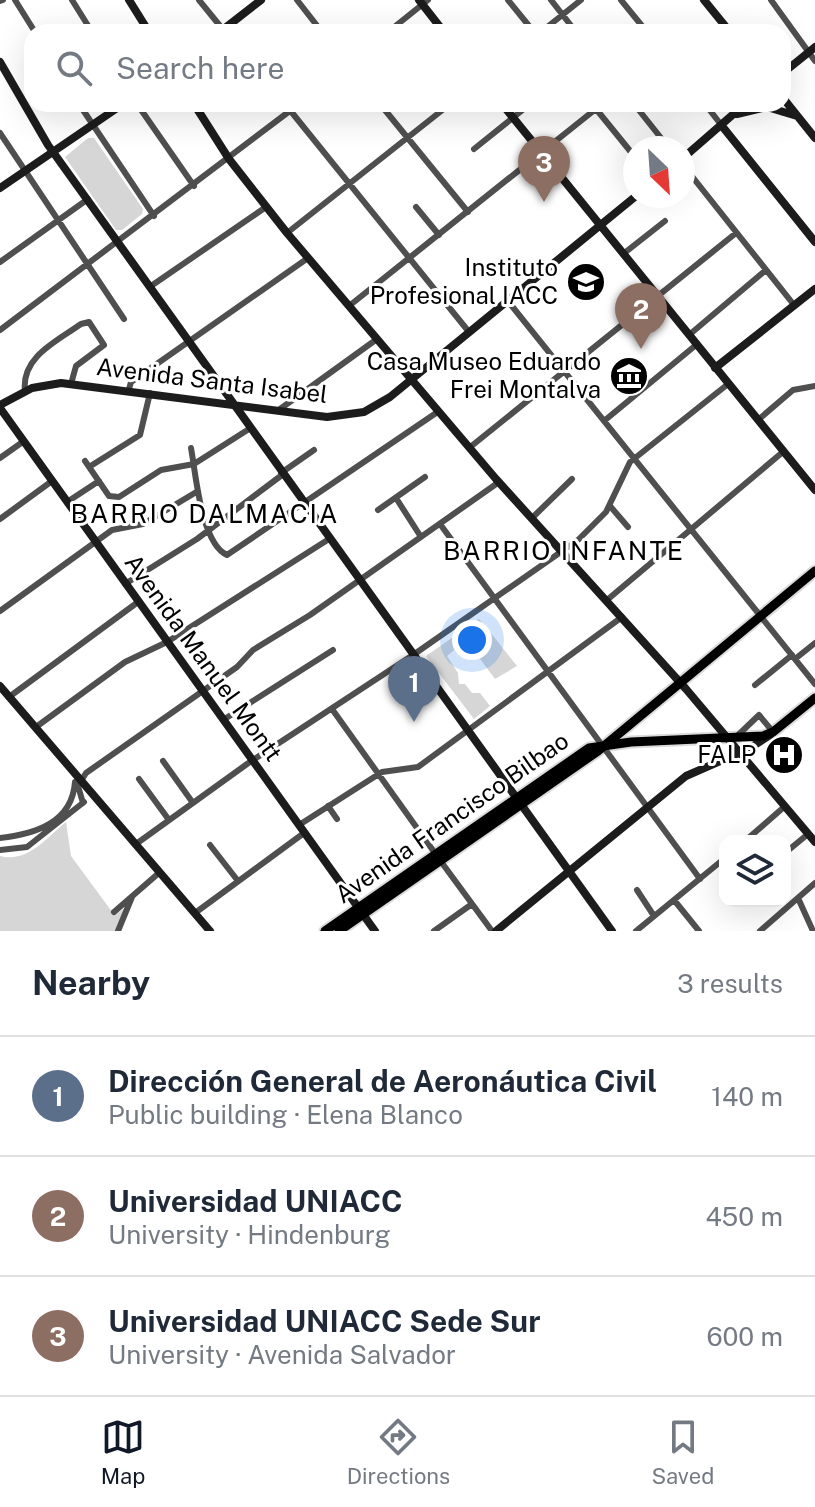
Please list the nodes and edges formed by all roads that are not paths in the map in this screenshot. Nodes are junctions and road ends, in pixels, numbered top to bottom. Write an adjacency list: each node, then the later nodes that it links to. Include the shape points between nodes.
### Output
1 (15, 0): 15 (street)
2 (72, 0): 16 (street)
3 (129, 0): 17 (street)
4 (199, 0): 18 (street)
5 (261, 0): 19 (street)
6 (297, 0): 20 (street)
7 (508, 0): 23 (street)
8 (551, 0): 14 (street)
9 (581, 0): 14 (street)
10 (621, 0): 26 (street)
11 (704, 0): 27 (street)
12 (771, 0): 28 (street)
13 (423, 2): 21 (street); 22 (street)
14 (563, 15): 24 (street); 25 (street)
15 (30, 24)
16 (87, 24)
17 (144, 24)
18 (218, 24)
19 (232, 24)
20 (316, 24)
21 (397, 24)
22 (438, 24)
23 (528, 24)
24 (551, 24)
25 (570, 24)
26 (640, 24)
27 (724, 24)
28 (791, 24)
29 (791, 24): 30 (street)
30 (812, 50): 31 (street); 33 (street)
31 (815, 61)
32 (0, 62): 34 (street)
33 (791, 67)
34 (24, 102)
35 (791, 108): 54 (street)
36 (30, 112): 66 (street)
37 (84, 112): 57 (street)
38 (112, 112): 57 (street)
39 (143, 112): 72 (street)
40 (199, 112): 68 (street)
41 (282, 112): 68 (street)
42 (292, 112): 71 (street)
43 (387, 112): 61 (street)
44 (440, 112): 61 (street)
45 (508, 112): 56 (street)
46 (520, 112): 56 (street)
47 (590, 112): 67 (street)
48 (601, 112): 63 (street)
49 (640, 112): 60 (street)
50 (711, 112): 58 (street)
51 (738, 112): 55 (street)
52 (750, 112): 55 (street)
53 (784, 112): 54 (street)
54 (797, 116): 62 (street)
55 (733, 117): 58 (street)
56 (513, 118): 65 (street); 67 (street)
57 (92, 126): 66 (street); 79 (street)
58 (722, 126): 64 (street); 87 (street)
59 (0, 133): 69 (street)
60 (659, 136)
61 (408, 137): 71 (street); 78 (street)
62 (815, 138)
63 (623, 141)
64 (695, 148)
65 (474, 149)
66 (54, 151): 69 (street); 74 (street)
67 (542, 153): 78 (street); 82 (street)
68 (229, 159): 72 (street); 76 (street)
69 (23, 172): 73 (street); 80 (street)
70 (695, 180): 84 (street)
71 (348, 185): 83 (street); 90 (street)
72 (194, 186): 79 (street)
73 (0, 188)
74 (89, 198): 80 (street); 86 (street)
75 (623, 206): 82 (street, Avenida Santa Isabel)
76 (266, 207): 83 (street); 94 (street)
77 (416, 207): 85 (street)
78 (468, 212): 85 (street)
79 (154, 216): 86 (street)
80 (57, 220): 91 (street); 92 (street)
81 (665, 221): 88 (street)
82 (600, 225): 88 (street); 97 (street, Avenida Santa Isabel)
83 (287, 233): 89 (street)
84 (736, 233): 93 (street); 96 (street)
85 (439, 235): 90 (street)
86 (120, 242): 92 (street); 94 (street)
87 (815, 242)
88 (623, 254): 96 (street)
89 (308, 258): 99 (street); 105 (street)
90 (410, 258): 99 (street); 102 (street)
91 (0, 262)
92 (89, 266): 100 (street); 101 (street)
93 (766, 270): 98 (street); 103 (street)
94 (151, 286): 105 (street)
95 (815, 289): 98 (street)
96 (657, 296): 103 (street); 108 (street)
97 (507, 300): 102 (street, Avenida Santa Isabel); 108 (street)
98 (794, 305): 107 (street)
99 (349, 306): 104 (street)
100 (124, 319)
101 (0, 330)
102 (469, 332): 109 (street, Avenida Santa Isabel)
103 (689, 335): 106 (street)
104 (377, 339): 109 (street); 120 (street)
105 (190, 342): 112 (street); 114 (street, via 131,382)
106 (696, 345): 107 (street); 123 (street)
107 (715, 368): 111 (street)
108 (564, 371): 123 (street); 127 (street)
109 (411, 379): 120 (street, Avenida Santa Isabel, via 378,405 350,416); 121 (street)
110 (71, 384): 114 (street, Avenida Santa Isabel); 115 (street, Avenida Santa Isabel); 115 (street, via 76,366 104,345 89,322 32,361)
111 (728, 384): 122 (street); 131 (street)
112 (220, 385): 117 (street); 118 (street)
113 (815, 386): 122 (street, via 793,390)
114 (129, 389): 116 (street, Avenida Santa Isabel)
115 (25, 391): 119 (street, Avenida Santa Isabel)
116 (150, 393): 117 (street, Avenida Santa Isabel); 137 (street, via 140,435 87,464)
117 (211, 400): 118 (street, Avenida Santa Isabel)
118 (232, 403): 120 (street, Avenida Santa Isabel); 124 (street)
119 (0, 407): 125 (street, Avenida Manuel Montt)
120 (280, 409)
121 (439, 411): 127 (street); 143 (street)
122 (758, 420): 129 (street)
123 (604, 421): 131 (street)
124 (249, 429): 132 (street); 133 (street)
125 (24, 441): 130 (street); 136 (street, Avenida Manuel Montt)
126 (191, 448): 132 (street)
127 (469, 448): 138 (street)
128 (314, 450): 133 (street)
129 (784, 451): 139 (street); 150 (street)
130 (0, 458)
131 (634, 459): 144 (street); 150 (street)
132 (194, 464): 137 (street, via 161,470 113,497); 140 (street)
133 (282, 474): 143 (street); 151 (street)
134 (425, 477): 141 (street)
135 (572, 479): 146 (street)
136 (52, 481): 142 (street, Avenida Manuel Montt); 147 (street)
137 (99, 481): 142 (street)
138 (499, 482): 146 (street); 148 (street)
139 (815, 490)
140 (198, 491): 151 (street); 154 (street, via 143,524 112,530)
141 (396, 498): 145 (street); 152 (street)
142 (67, 502): 154 (street, Avenida Manuel Montt)
143 (304, 505): 151 (street, via 227,555); 153 (street)
144 (610, 506): 149 (street); 155 (street)
145 (378, 510)
146 (533, 517): 155 (street)
147 (0, 519)
148 (440, 524): 152 (street); 159 (street)
149 (628, 527)
150 (691, 529): 160 (street); 163 (street)
151 (209, 530): 158 (street)
152 (421, 537): 157 (street)
153 (329, 539): 157 (street); 165 (street)
154 (95, 542): 158 (street, Avenida Manuel Montt); 162 (street)
155 (564, 551): 159 (street); 160 (street)
156 (815, 571): 163 (main road, Avenida Francisco Bilbao)
157 (359, 581): 168 (street); 175 (street)
158 (125, 584): 161 (street, Avenida Manuel Montt)
159 (495, 598): 168 (street); 170 (street)
160 (607, 600): 164 (street)
161 (138, 602): 165 (street, Avenida Manuel Montt); 176 (street)
162 (0, 611)
163 (761, 616): 169 (street); 171 (main road, Avenida Francisco Bilbao)
164 (622, 617): 170 (street); 171 (street)
165 (167, 642): 175 (street, Avenida Manuel Montt); 180 (street, via 125,662)
166 (815, 643): 169 (street)
167 (333, 650): 179 (street)
168 (413, 655): 178 (street); 181 (street)
169 (794, 657): 172 (street); 173 (street)
170 (549, 671): 181 (street); 184 (street)
171 (680, 683): 183 (street); 184 (main road, Avenida Francisco Bilbao)
172 (815, 684)
173 (755, 685)
174 (0, 686): 176 (street)
175 (201, 690): 179 (street, Avenida Manuel Montt); 189 (street)
176 (9, 697): 180 (street)
177 (815, 698): 182 (main road)
178 (332, 709): 186 (street); 188 (street)
179 (223, 720): 186 (street, Avenida Manuel Montt)
180 (36, 727): 189 (street)
181 (468, 731): 188 (street, via 415,768); 195 (street)
182 (773, 732): 183 (main road); 183 (street, via 759,715); 185 (street)
183 (731, 738): 184 (main road); 185 (street)
184 (604, 746): 195 (main road, Avenida Francisco Bilbao, via 582,753); 197 (street)
185 (740, 752): 197 (street, via 698,768); 198 (street)
186 (252, 760): 194 (street); 201 (street, Avenida Manuel Montt)
187 (163, 761): 194 (street)
188 (379, 774): 196 (street); 209 (street)
189 (78, 777): 191 (street); 192 (street)
190 (139, 779): 200 (street)
191 (77, 792): 193 (street); 205 (street, via 68,807 37,832)
192 (93, 794): 193 (street); 206 (street)
193 (83, 803): 205 (street, via 27,847)
194 (193, 803): 200 (street)
195 (519, 803): 209 (main road, Avenida Francisco Bilbao); 212 (street)
196 (328, 806): 199 (street); 201 (street)
197 (647, 807): 212 (street); 213 (street)
198 (784, 807): 202 (street); 203 (street)
199 (337, 819)
200 (169, 820): 206 (street)
201 (301, 829): 214 (street); 221 (street, Avenida Manuel Montt)
202 (808, 834): 204 (street); 208 (street)
203 (752, 835)
204 (815, 842)
205 (2, 844)
206 (136, 844): 211 (street)
207 (210, 845): 214 (street)
208 (791, 848)
209 (439, 859): 220 (street); 221 (main road, Avenida Francisco Bilbao)
210 (719, 866): 213 (street)
211 (160, 872): 217 (street); 223 (street)
212 (569, 872): 225 (street); 232 (street)
213 (700, 879): 219 (street)
214 (238, 881): 223 (street)
215 (815, 883): 218 (street)
216 (637, 890): 224 (street)
217 (133, 896): 222 (street); 226 (street)
218 (798, 898): 235 (street); 236 (street)
219 (674, 900): 224 (street); 234 (street)
220 (472, 904): 225 (street); 231 (street)
221 (359, 910): 228 (main road, Avenida Francisco Bilbao); 229 (main road, Avenida Francisco Bilbao); 230 (street, Avenida Manuel Montt)
222 (114, 912)
223 (195, 913): 227 (street)
224 (654, 916): 233 (street)
225 (497, 930)
226 (118, 931)
227 (210, 931)
228 (325, 931)
229 (339, 931)
230 (375, 931)
231 (434, 931)
232 (612, 931)
233 (636, 931)
234 (699, 931)
235 (760, 931)
236 (813, 931)

